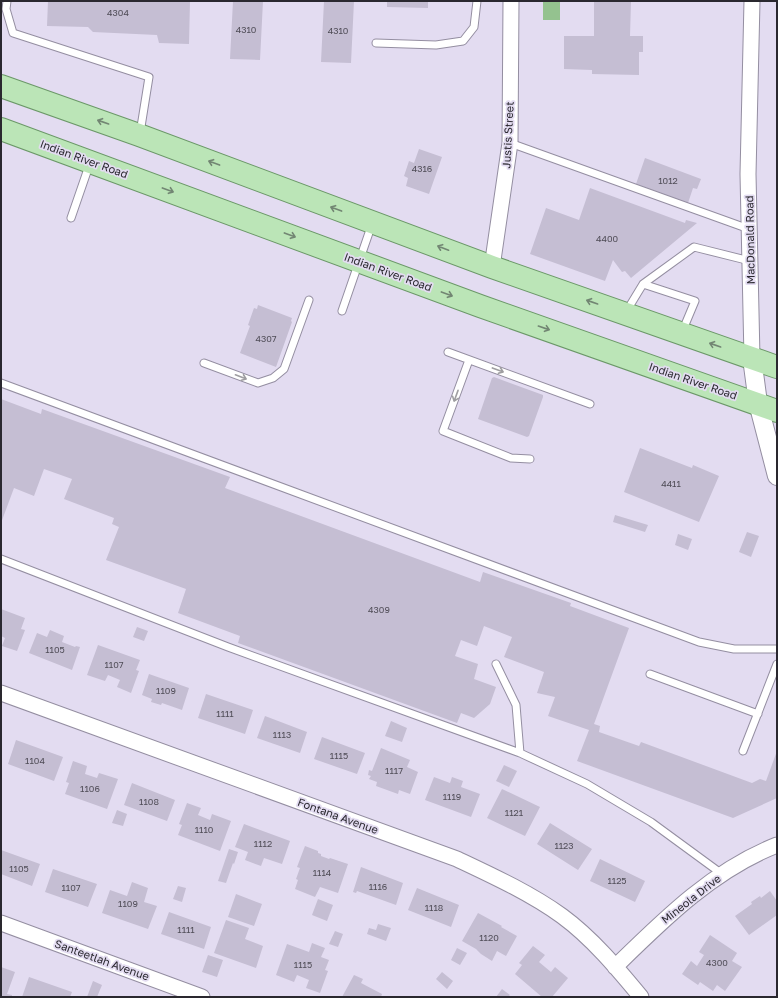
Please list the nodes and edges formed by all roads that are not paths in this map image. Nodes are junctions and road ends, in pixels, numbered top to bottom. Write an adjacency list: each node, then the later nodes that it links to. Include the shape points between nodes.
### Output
1 (8, 1): 8 (lane, via 6,9 13,33 149,77)
2 (477, 1): 5 (lane, via 474,27 463,41 436,45)
3 (512, 1): 9 (street, Justis Street)
4 (752, 1): 13 (street, MacDonald Road, via 748,174)
5 (376, 44)
6 (1, 86): 8 (main road, one-way to 6)
7 (1, 129): 10 (main road, Indian River Road)
8 (139, 135): 12 (main road, one-way to 8)
9 (510, 143): 13 (lane); 16 (street, Justis Street)
10 (91, 161): 11 (lane); 14 (main road, Indian River Road, one-way to 14)
11 (71, 218)
12 (373, 222): 14 (lane); 16 (main road, one-way to 12)
13 (750, 229): 15 (street, MacDonald Road)
14 (358, 261): 19 (lane); 29 (main road, Indian River Road, one-way to 29)
15 (750, 261): 17 (lane, via 694,247); 23 (street, MacDonald Road)
16 (492, 267): 20 (main road, one-way to 16)
17 (643, 284): 20 (lane); 21 (lane, via 694,301)
18 (309, 300): 25 (lane, one-way to 18, via 258,383 273,378 284,369)
19 (342, 311)
20 (625, 313): 21 (main road)
21 (681, 333): 23 (main road, one-way to 21)
22 (448, 352): 24 (lane)
23 (752, 358): 26 (main road); 29 (street, MacDonald Road)
24 (469, 360): 28 (lane, one-way to 28); 30 (lane, one-way to 30, via 443,431 511,458)
25 (204, 363)
26 (777, 367)
27 (1, 383): 33 (lane, via 699,642 734,649)
28 (590, 404)
29 (767, 407): 31 (street, MacDonald Road)
30 (530, 460)
31 (777, 476)
32 (1, 558): 40 (lane, via 228,646)
33 (777, 649)
34 (496, 664): 40 (lane, via 516,705)
35 (777, 664): 38 (lane)
36 (650, 674): 38 (lane)
37 (1, 693): 44 (street, Fontana Avenue, via 457,859 540,901 563,917)
38 (758, 714): 39 (lane)
39 (743, 751)
40 (520, 753): 42 (lane, via 587,784 651,822)
41 (777, 845): 42 (street, Mineola Drive, via 758,852)
42 (722, 874): 44 (street, Mineola Drive, via 659,924)
43 (1, 923): 45 (street, Santeetlah Avenue)
44 (615, 966): 46 (street, Fontana Avenue)
45 (202, 997)
46 (641, 997)

